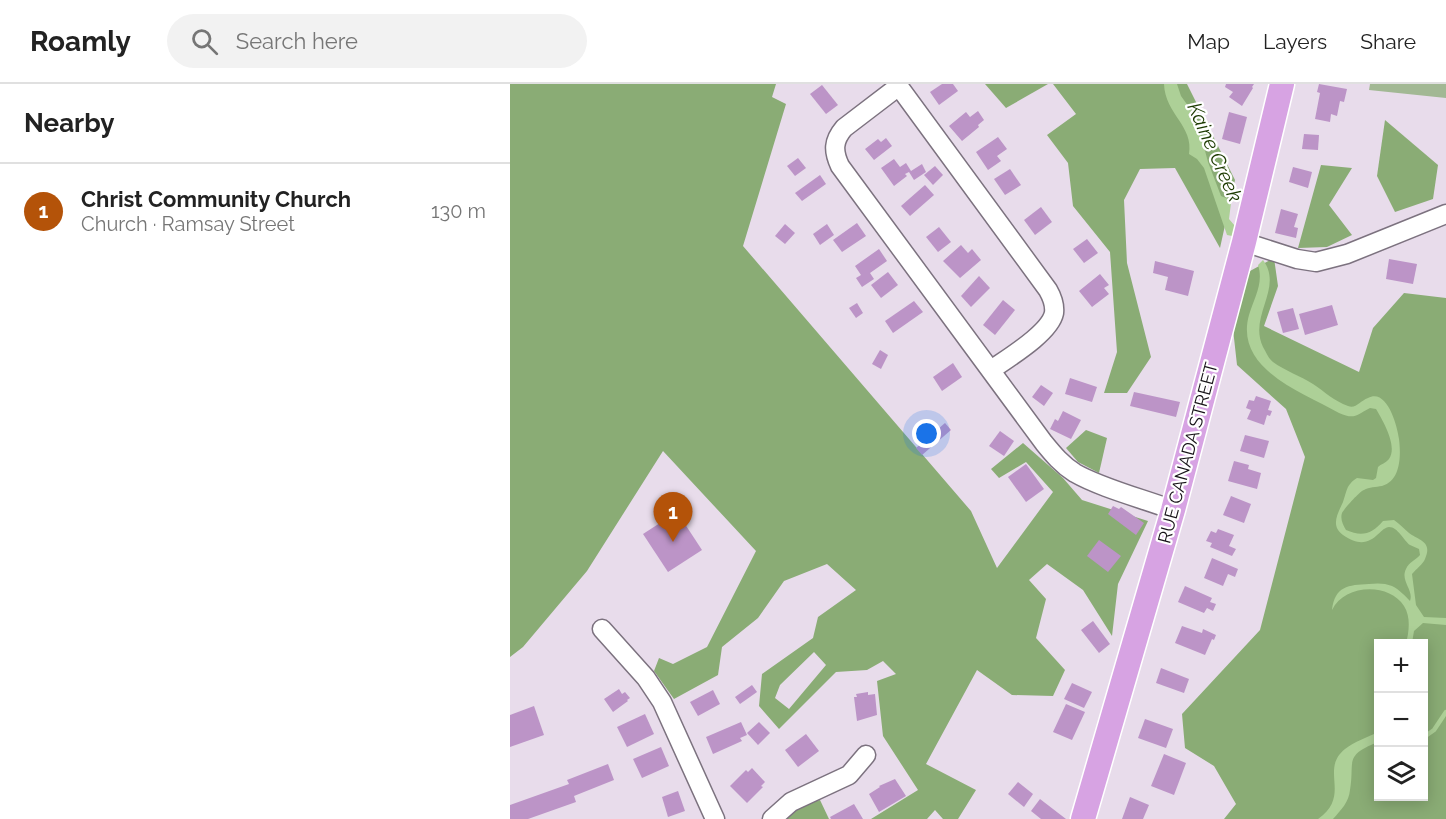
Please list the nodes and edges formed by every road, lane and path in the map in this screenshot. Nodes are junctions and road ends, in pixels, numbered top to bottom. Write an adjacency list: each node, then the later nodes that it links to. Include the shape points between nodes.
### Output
1 (1282, 84): 4 (main road, RUE CANADA STREET)
2 (898, 85): 5 (street, via 837,136 836,157); 5 (street, via 1053,299 1052,321 1044,331)
3 (1446, 214): 4 (street, via 1347,254 1316,262)
4 (1244, 242): 6 (main road, RUE CANADA STREET)
5 (991, 370): 6 (street, via 1061,463 1093,481)
6 (1173, 510): 11 (main road, RUE CANADA STREET)
7 (602, 629): 9 (street, via 662,702)
8 (866, 755): 10 (street, via 849,775 791,802)
9 (715, 819)
10 (772, 819)
11 (1083, 819)

